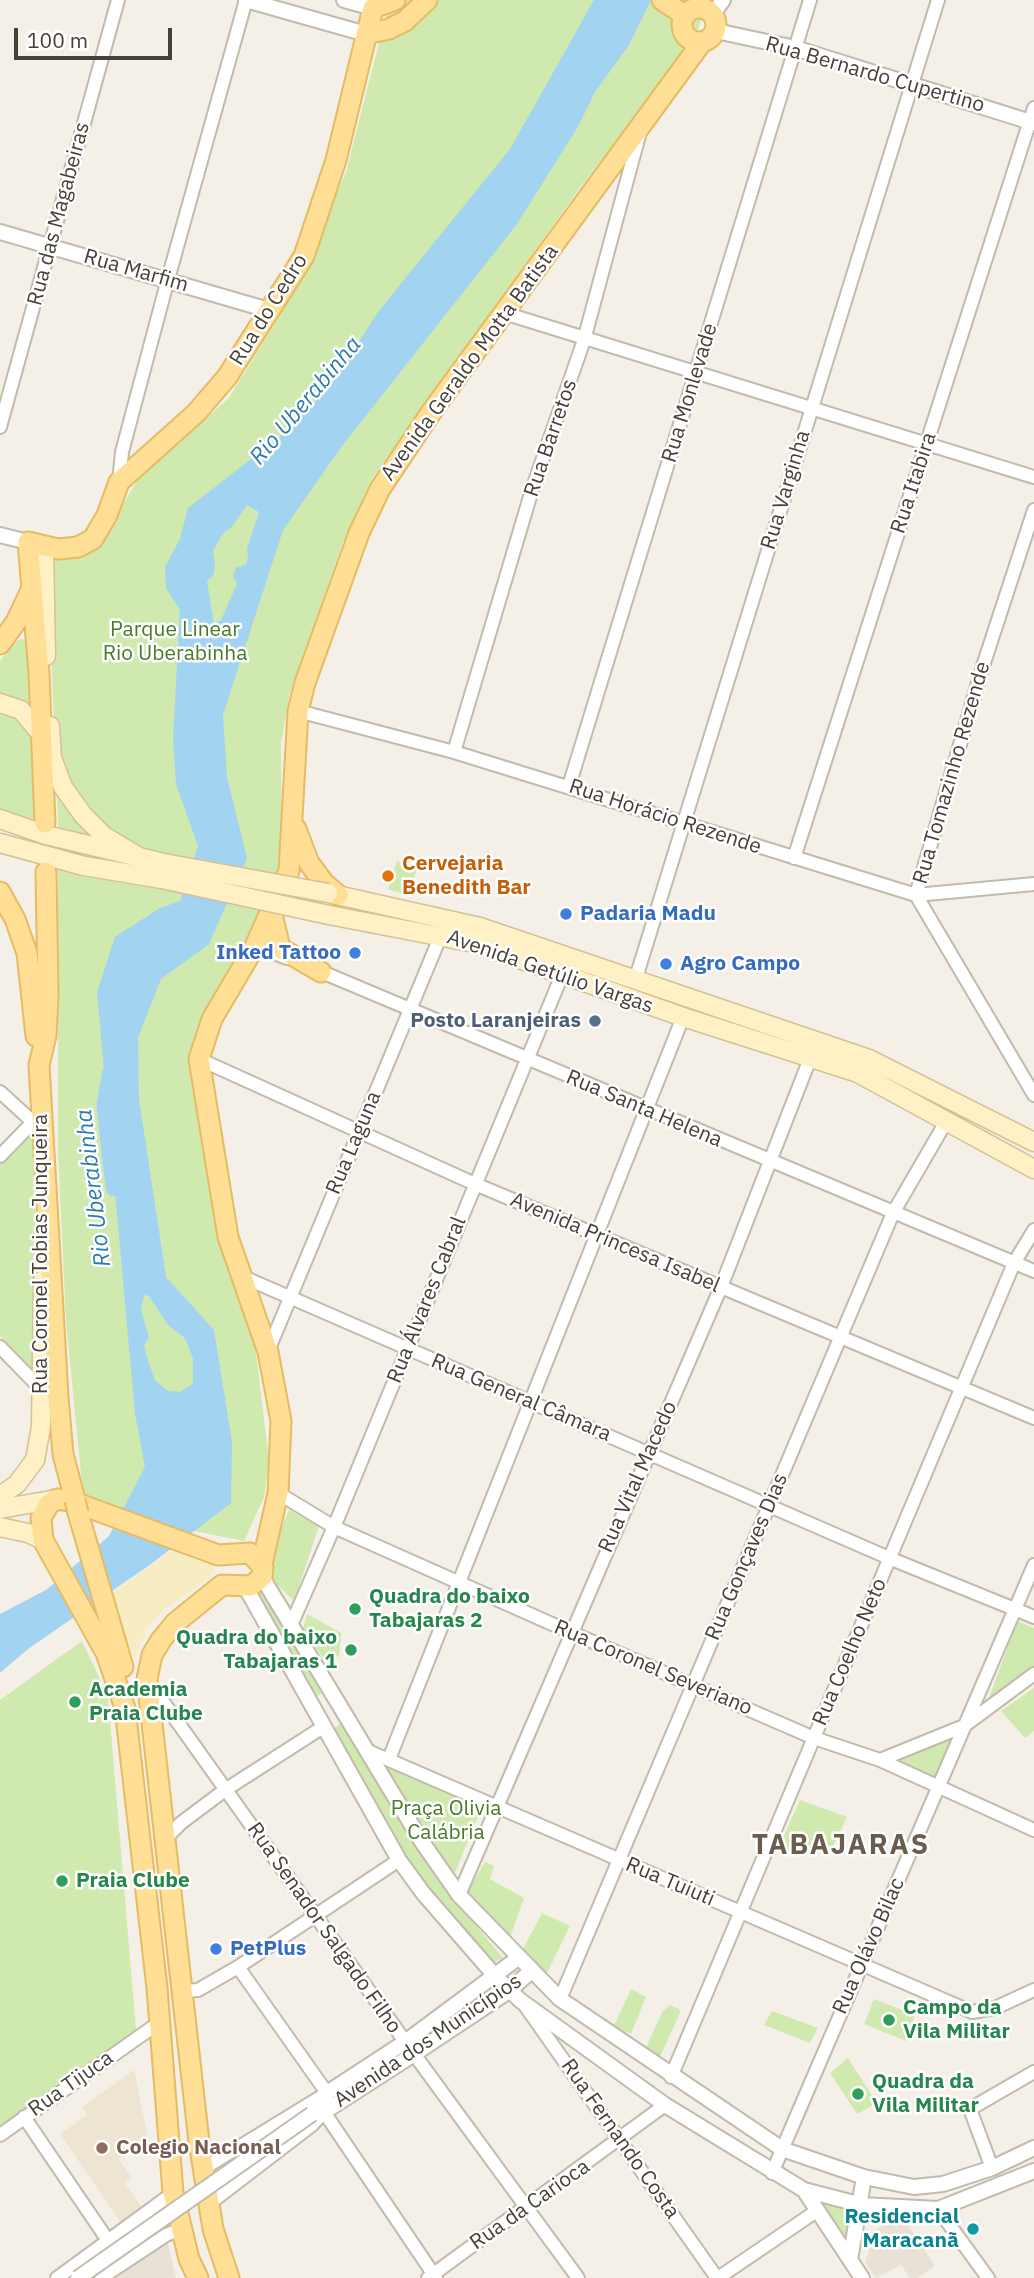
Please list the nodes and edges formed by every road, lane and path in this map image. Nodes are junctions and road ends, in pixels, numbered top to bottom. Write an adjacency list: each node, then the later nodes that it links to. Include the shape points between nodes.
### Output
1 (118, 0): 18 (street, Rua das Magabeiras)
2 (246, 0): 12 (street); 19 (street)
3 (344, 0): 8 (street)
4 (395, 0): 8 (main road)
5 (662, 0): 10 (main road)
6 (810, 0): 13 (street, Rua Monlevade)
7 (938, 0): 14 (street, Rua Varginha)
8 (374, 4): 12 (main road, Rua do Cedro)
9 (421, 4): 12 (main road, via 389,29)
10 (684, 15): 11 (main road, via 696,7 707,9); 11 (main road, via 685,34 694,41)
11 (713, 22): 13 (street, Rua Bernardo Cupertino); 16 (main road, Avenida Geraldo Motta Batista)
12 (366, 34): 20 (main road, Rua do Cedro, via 315,229)
13 (795, 48): 14 (street, Rua Bernardo Cupertino); 23 (street, Rua Monlevade)
14 (913, 84): 15 (street, Rua Bernardo Cupertino); 24 (street, Rua Varginha)
15 (1033, 117): 26 (street, Rua Itabira)
16 (643, 124): 21 (main road, Avenida Geraldo Motta Batista); 22 (street, Rua Barretos)
17 (0, 232): 18 (street, Rua Marfim)
18 (50, 246): 19 (street, Rua Marfim); 25 (street, Rua das Magabeiras)
19 (168, 279): 20 (street, Rua Marfim); 28 (street, via 122,452)
20 (272, 311): 28 (main road, Rua do Cedro, via 196,413)
21 (504, 313): 22 (street); 35 (main road, Avenida Geraldo Motta Batista, via 380,489 359,533)
22 (584, 340): 23 (street); 37 (street, Rua Barretos, via 532,490)
23 (697, 374): 24 (street); 38 (street, Rua Monlevade)
24 (811, 410): 26 (street); 42 (street, Rua Varginha)
25 (0, 427)
26 (926, 445): 27 (street); 45 (street, Rua Itabira)
27 (1034, 477)
28 (119, 482): 31 (main road, Rua do Cedro, via 93,538 78,547)
29 (1034, 510): 51 (street, Rua Tomazinho Rezende)
30 (0, 534): 31 (street)
31 (43, 546): 32 (main road); 44 (main road, via 52,758 63,787 83,815 104,836)
32 (31, 591): 33 (main road); 36 (main road)
33 (0, 644)
34 (0, 702): 36 (main road, via 21,710)
35 (298, 710): 37 (street, Rua Horácio Rezende); 39 (main road, Avenida Geraldo Motta Batista)
36 (41, 734): 41 (main road)
37 (454, 751): 38 (street, Rua Horácio Rezende)
38 (569, 786): 42 (street, Rua Horácio Rezende)
39 (292, 797): 50 (main road, via 301,848); 52 (main road, Avenida Geraldo Motta Batista, via 289,872)
40 (0, 819): 44 (main road, Avenida Getúlio Vargas)
41 (45, 823)
42 (685, 825): 45 (street, Rua Horácio Rezende); 58 (street, Rua Varginha)
43 (0, 843): 46 (main road, Avenida Getúlio Vargas, via 83,866)
44 (139, 858): 46 (main road, Avenida Getúlio Vargas)
45 (794, 858): 51 (street, Rua Horácio Rezende)
46 (163, 871): 50 (main road, Avenida Getúlio Vargas, bridge); 53 (main road, Avenida Getúlio Vargas, bridge, via 329,915)
47 (46, 872): 65 (main road, Rua Coronel Tobias Junqueira, via 48,995)
48 (1034, 884): 51 (street, Rua Horácio Rezende)
49 (0, 892): 65 (main road, via 27,953)
50 (333, 894): 54 (main road, Avenida Getúlio Vargas)
51 (916, 895): 68 (street, Rua Tomazinho Rezende)
52 (271, 910): 55 (main road, Avenida Geraldo Motta Batista); 56 (main road, via 280,948)
53 (441, 935): 54 (main road, Avenida Getúlio Vargas); 59 (street, Rua Laguna)
54 (477, 935): 57 (main road, Avenida Getúlio Vargas); 58 (main road, Avenida Getúlio Vargas)
55 (255, 946): 56 (street, Rua Santa Helena); 63 (main road, Avenida Geraldo Motta Batista, via 212,1019)
56 (321, 972): 59 (street, Rua Santa Helena)
57 (562, 975): 60 (main road, Avenida Getúlio Vargas); 64 (street, Rua Álvares Cabral)
58 (635, 981): 61 (main road, Avenida Getúlio Vargas)
59 (410, 1010): 64 (street, Rua Santa Helena); 72 (street, Rua Laguna)
60 (683, 1017): 61 (main road, Avenida Getúlio Vargas); 69 (street)
61 (770, 1035): 62 (main road, Avenida Getúlio Vargas); 66 (main road, Avenida Getúlio Vargas)
62 (811, 1056): 66 (main road, Avenida Getúlio Vargas); 75 (street, Rua Vital Macedo)
63 (199, 1059): 72 (street, Avenida Princesa Isabel); 84 (main road, Avenida Geraldo Motta Batista, via 228,1237)
64 (528, 1060): 69 (street, Rua Santa Helena); 78 (street, Rua Álvares Cabral)
65 (39, 1065): 71 (main road, Rua Coronel Tobias Junqueira)
66 (865, 1067): 70 (main road, Avenida Getúlio Vargas); 73 (main road, Avenida Getúlio Vargas)
67 (0, 1092): 71 (street)
68 (1034, 1095)
69 (647, 1109): 75 (street, Rua Santa Helena); 81 (street)
70 (947, 1120): 76 (main road, Avenida Getúlio Vargas); 79 (street, Rua Gonçaves Dias)
71 (38, 1121): 74 (street); 77 (main road, Rua Coronel Tobias Junqueira)
72 (359, 1133): 78 (street, Avenida Princesa Isabel); 86 (street, Rua Laguna)
73 (1031, 1135)
74 (0, 1156)
75 (772, 1163): 79 (street, Rua Santa Helena); 85 (street, Rua Vital Macedo)
76 (1034, 1169)
77 (45, 1171): 92 (main road, Rua Coronel Tobias Junqueira); 98 (main road, via 58,1397)
78 (475, 1184): 81 (street, Avenida Princesa Isabel); 89 (street, Rua Álvares Cabral)
79 (893, 1213): 82 (street, Rua Santa Helena); 87 (street, Rua Gonçaves Dias)
80 (1034, 1230): 82 (street, Rua Coelho Neto)
81 (597, 1234): 85 (street, Avenida Princesa Isabel); 93 (street)
82 (1014, 1263): 83 (street, Rua Santa Helena); 91 (street, Rua Coelho Neto)
83 (1034, 1271)
84 (242, 1276): 86 (street, Rua General Câmara); 90 (main road, Avenida Geraldo Motta Batista)
85 (721, 1287): 87 (street, Avenida Princesa Isabel); 95 (street, Rua Vital Macedo)
86 (289, 1295): 89 (street, Rua General Câmara); 90 (street, Rua Laguna)
87 (841, 1338): 91 (street, Avenida Princesa Isabel); 99 (street, Rua Gonçaves Dias)
88 (0, 1347): 92 (street)
89 (407, 1349): 93 (street, Rua General Câmara); 102 (street, Rua Álvares Cabral)
90 (268, 1352): 96 (main road, Avenida Geraldo Motta Batista, via 281,1421)
91 (962, 1389): 94 (street, Avenida Princesa Isabel); 105 (street, Rua Coelho Neto)
92 (42, 1390): 97 (main road, Rua Coronel Tobias Junqueira, via 35,1460 17,1484)
93 (529, 1401): 95 (street, Rua General Câmara); 108 (street)
94 (1034, 1418)
95 (649, 1453): 99 (street, Rua General Câmara); 113 (street, Rua Vital Macedo)
96 (278, 1493): 102 (street, Rua Coronel Severiano); 107 (main road, Avenida Geraldo Motta Batista)
97 (0, 1496)
98 (70, 1504): 100 (main road); 103 (main road, via 44,1508); 104 (main road); 121 (main road, via 130,1689 135,1732)
99 (769, 1505): 105 (street, Rua General Câmara); 116 (street, Rua Gonçaves Dias)
100 (0, 1509)
101 (0, 1527): 103 (main road)
102 (334, 1527): 108 (street, Rua Coronel Severiano); 112 (street, Rua Álvares Cabral)
103 (43, 1541): 121 (main road, via 106,1653 125,1708)
104 (218, 1555): 107 (main road, via 250,1553); 109 (main road, via 226,1570)
105 (889, 1558): 110 (street, Rua General Câmara); 120 (street, Rua Coelho Neto)
106 (1034, 1565): 110 (street, Rua Olávo Bilac)
107 (257, 1576): 109 (main road); 112 (street); 118 (street)
108 (457, 1581): 113 (street, Rua Coronel Severiano); 123 (street)
109 (222, 1585): 115 (main road, via 174,1623 152,1655)
110 (1014, 1609): 111 (street, Rua General Câmara); 119 (street, Rua Olávo Bilac)
111 (1034, 1617)
112 (291, 1625): 117 (street)
113 (570, 1632): 116 (street, Rua Coronel Severiano); 127 (street, Rua Vital Macedo)
114 (1034, 1674): 119 (street)
115 (147, 1679): 126 (street, Rua Senador Salgado Filho); 129 (main road)
116 (692, 1684): 120 (street, Rua Coronel Severiano); 131 (street, Rua Gonçaves Dias)
117 (342, 1712): 118 (street); 122 (street)
118 (321, 1724): 126 (street); 130 (street)
119 (964, 1726): 124 (street); 125 (street, Rua Olávo Bilac)
120 (814, 1738): 124 (street, Rua Coronel Severiano); 133 (street, Rua Coelho Neto)
121 (130, 1750): 145 (main road)
122 (368, 1751): 123 (street, Rua Tuiuti); 132 (street)
123 (389, 1759): 127 (street, Rua Tuiuti)
124 (880, 1760): 125 (street, Rua Coronel Severiano)
125 (937, 1788): 128 (street, Rua Coronel Severiano); 136 (street, Rua Olávo Bilac)
126 (225, 1790): 129 (street); 134 (street, Rua Senador Salgado Filho)
127 (498, 1806): 131 (street, Rua Tuiuti); 132 (street, Rua Vital Macedo)
128 (1034, 1830)
129 (164, 1840): 141 (main road)
130 (399, 1860): 134 (street); 139 (street)
131 (619, 1860): 133 (street, Rua Tuiuti); 143 (street, Rua Gonçaves Dias)
132 (459, 1895): 135 (street)
133 (739, 1911): 136 (street, Rua Tuiuti); 149 (street, Rua Coelho Neto)
134 (317, 1914): 137 (street); 146 (street, Rua Senador Salgado Filho)
135 (518, 1958): 138 (street); 139 (street, Avenida dos Municípios)
136 (860, 1965): 140 (street, Rua Tuiuti, via 972,2012 995,2008); 158 (street, Rua Olávo Bilac)
137 (238, 1967): 141 (street, via 198,1990); 150 (street)
138 (531, 1971): 142 (street, Avenida dos Municípios); 143 (street)
139 (496, 1977): 142 (street); 146 (street, Avenida dos Municípios)
140 (1034, 1990)
141 (183, 1991): 161 (main road)
142 (509, 1991): 144 (street); 147 (street, Avenida dos Municípios)
143 (560, 1999): 149 (street)
144 (521, 2001): 151 (street); 155 (street, Rua Fernando Costa)
145 (160, 2022): 153 (street, Rua Tijuca); 166 (main road)
146 (405, 2042): 147 (street, Rua Senador Salgado Filho); 150 (street, Avenida dos Municípios)
147 (414, 2054): 152 (street, Avenida dos Municípios); 169 (street, Rua Senador Salgado Filho)
148 (1034, 2072): 160 (street, via 970,2109)
149 (671, 2077): 158 (street)
150 (327, 2093): 152 (street, Avenida dos Municípios); 157 (street, Avenida dos Municípios)
151 (665, 2105): 155 (street, Rua da Carioca); 163 (street)
152 (318, 2113): 159 (street, Avenida dos Municípios, via 312,2125); 177 (street); 179 (street, bridge)
153 (24, 2118): 154 (street, Rua Tijuca); 174 (street)
154 (0, 2135)
155 (621, 2140): 169 (street, Rua da Carioca); 184 (street, Rua Fernando Costa)
156 (1034, 2148): 160 (street)
157 (238, 2149): 159 (street, via 232,2159 234,2166); 161 (street, Avenida dos Municípios)
158 (782, 2149): 163 (street, Rua Olávo Bilac); 164 (street)
159 (254, 2168): 167 (street, Avenida dos Municípios)
160 (992, 2168): 164 (street, via 943,2184 914,2187)
161 (203, 2169): 167 (main road)
162 (1034, 2171): 170 (street)
163 (772, 2173): 165 (street)
164 (864, 2177): 168 (street)
165 (804, 2190): 168 (street); 171 (street)
166 (173, 2193): 172 (street); 173 (main road)
167 (209, 2204): 182 (main road)
168 (862, 2205): 170 (street); 176 (street)
169 (528, 2207): 177 (street, Rua da Carioca); 183 (street, Rua Senador Salgado Filho)
170 (937, 2209): 186 (street)
171 (818, 2210): 176 (street); 184 (street)
172 (132, 2224): 174 (street); 175 (street, via 144,2223 151,2233)
173 (181, 2229): 175 (street); 181 (main road)
174 (109, 2242): 178 (street)
175 (147, 2248): 180 (street)
176 (850, 2260): 185 (street)
177 (432, 2277)
178 (57, 2278)
179 (78, 2278)
180 (101, 2278)
181 (198, 2278)
182 (229, 2278)
183 (578, 2278)
184 (718, 2278)
185 (862, 2278)
186 (988, 2278)

